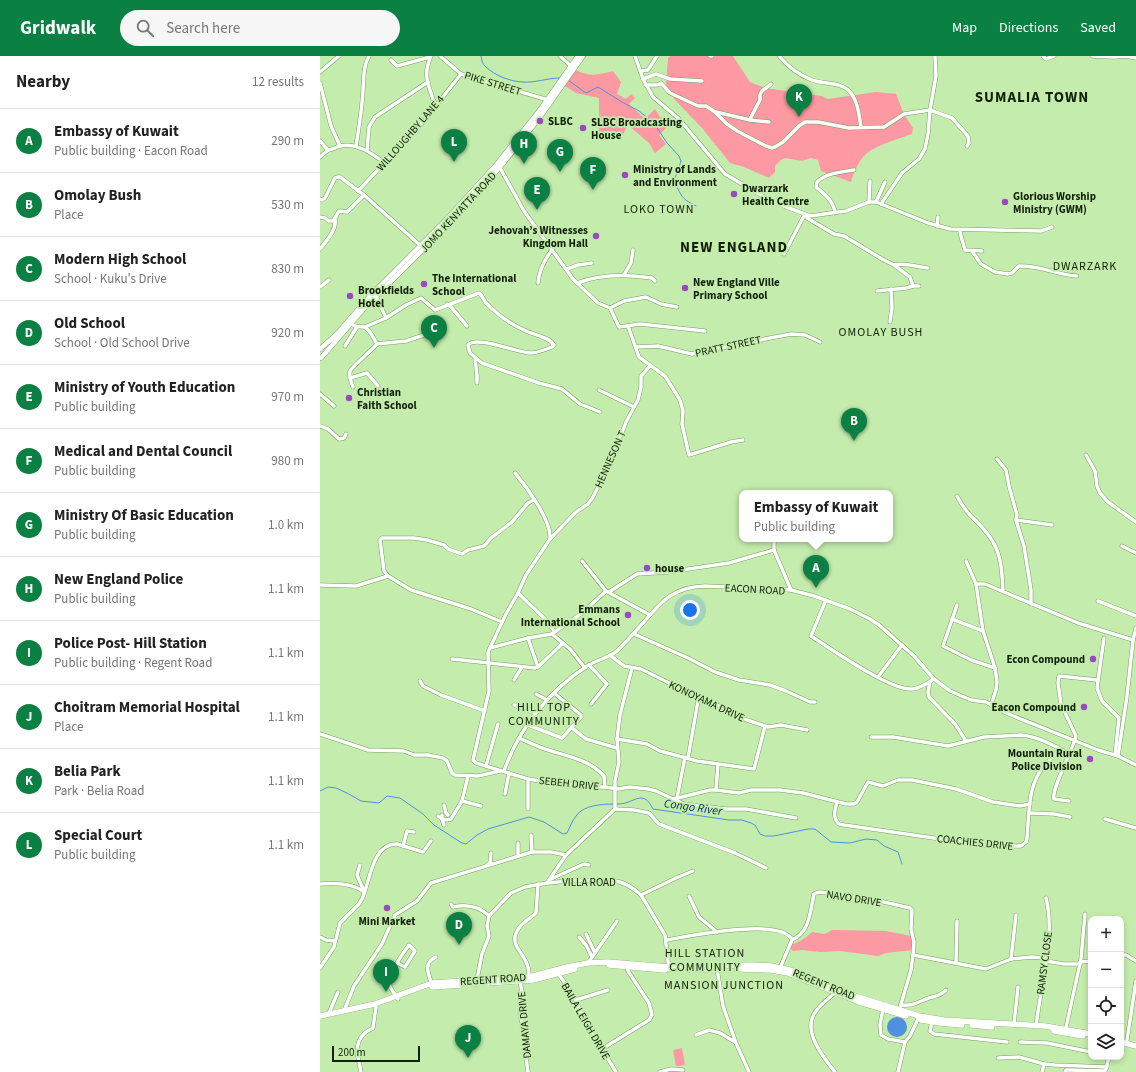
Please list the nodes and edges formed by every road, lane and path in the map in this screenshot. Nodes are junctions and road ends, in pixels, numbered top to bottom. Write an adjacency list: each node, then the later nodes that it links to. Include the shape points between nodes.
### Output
1 (339, 56): 18 (street)
2 (369, 56): 36 (street, via 364,71)
3 (440, 56): 20 (street, PIKE STREET)
4 (560, 56): 17 (street)
5 (578, 56): 17 (main road, JOMO KENYATTA ROAD)
6 (583, 56): 17 (main road, JOMO KENYATTA ROAD)
7 (635, 56): 19 (street)
8 (657, 56): 19 (street, via 648,70)
9 (780, 56): 33 (street, via 789,67 814,80 845,87 858,107)
10 (935, 56): 29 (street, via 936,76)
11 (1043, 56): 12 (street, via 1046,59)
12 (1054, 56)
13 (1092, 56): 15 (street)
14 (431, 57): 16 (street, via 398,66); 23 (street, via 426,72)
15 (1136, 58)
16 (391, 60)
17 (573, 68): 27 (main road, JOMO KENYATTA ROAD)
18 (320, 72)
19 (641, 72): 21 (street)
20 (462, 74): 27 (street, PIKE STREET); 28 (street, WILLOUGHBY LANE 4)
21 (643, 79): 22 (street, via 656,74 670,78); 26 (street)
22 (702, 80)
23 (428, 82): 28 (street); 39 (street, via 375,117 369,127)
24 (320, 83): 35 (street, via 331,126)
25 (771, 84): 31 (street, via 762,91)
26 (646, 85): 30 (street, via 661,83 677,97 698,106 706,106); 53 (street, via 653,97 679,119 725,174 771,201)
27 (549, 101): 42 (main road, JOMO KENYATTA ROAD)
28 (435, 105): 41 (street, WILLOUGHBY LANE 4, via 423,122)
29 (930, 110): 33 (street, via 904,114 884,127); 37 (street, via 952,118 968,136); 51 (street, via 923,153 902,173)
30 (715, 112): 31 (street); 33 (street, via 737,131 772,148 783,142 805,122 849,128)
31 (750, 119): 32 (street)
32 (769, 122)
33 (861, 127)
34 (320, 141): 38 (street)
35 (340, 146): 36 (street); 38 (street)
36 (356, 146): 39 (street)
37 (967, 146)
38 (328, 150): 40 (street)
39 (367, 150): 41 (street)
40 (320, 157)
41 (385, 163): 46 (street, WILLOUGHBY LANE 4)
42 (499, 166): 60 (main road, JOMO KENYATTA ROAD); 62 (street, via 524,210)
43 (854, 170): 52 (street, via 821,178 817,182 816,187 831,200)
44 (870, 181): 49 (street)
45 (885, 182): 50 (street)
46 (358, 191): 47 (street); 48 (street, via 338,177 335,178 325,198)
47 (364, 196): 56 (street, via 347,212 339,211); 60 (street)
48 (320, 200)
49 (869, 202): 50 (street); 52 (street, via 846,211)
50 (876, 202): 51 (street)
51 (881, 204): 57 (street)
52 (835, 212): 53 (street)
53 (806, 214): 66 (street); 68 (street, via 812,222 834,234 844,236)
54 (320, 217): 56 (street, via 330,221)
55 (938, 218): 57 (street)
56 (335, 219): 61 (street, via 336,223 330,237)
57 (937, 226): 59 (street)
58 (1052, 227): 59 (street, via 1041,231)
59 (960, 230): 64 (street, via 964,249)
60 (423, 247): 82 (main road, JOMO KENYATTA ROAD)
61 (320, 249)
62 (552, 250): 70 (street); 75 (street, via 538,276)
63 (633, 250): 71 (street, via 631,263)
64 (972, 251): 65 (street); 72 (street, via 979,262 995,272 1010,273 1019,266 1028,266)
65 (982, 252)
66 (784, 254)
67 (592, 263): 70 (street)
68 (894, 265): 69 (street, via 904,263); 77 (street, via 910,277)
69 (928, 268)
70 (567, 269): 76 (street)
71 (624, 275): 74 (street, via 652,278); 76 (street, via 599,277)
72 (1077, 276)
73 (329, 280): 79 (street)
74 (655, 281)
75 (538, 283)
76 (577, 284): 85 (street, via 598,303)
77 (913, 286): 78 (street); 80 (street)
78 (919, 286)
79 (320, 287)
80 (891, 289): 81 (street); 87 (street)
81 (877, 291)
82 (373, 295): 86 (street); 88 (main road, JOMO KENYATTA ROAD); 99 (main road, JOMO KENYATTA ROAD)
83 (447, 304): 86 (street, via 435,310 421,298); 89 (street); 101 (street, via 477,292 487,304 513,324 554,345 532,353 522,353 473,342 468,344 468,347)
84 (677, 307): 85 (street, via 661,304 646,297 624,301)
85 (610, 308): 90 (street, via 619,327)
86 (386, 318): 92 (street)
87 (890, 322)
88 (351, 324): 91 (street); 100 (main road, JOMO KENYATTA ROAD)
89 (467, 326)
90 (628, 326): 93 (street, via 640,324); 98 (street)
91 (357, 327): 92 (street); 97 (street)
92 (365, 328): 96 (street)
93 (705, 331)
94 (424, 335): 96 (street, via 406,341)
95 (820, 342): 98 (street, PRATT STREET, via 805,335 791,334 692,354 658,346)
96 (377, 344): 103 (street, via 352,368)
97 (345, 346)
98 (636, 347): 102 (street, via 639,357)
99 (320, 349)
100 (320, 358)
101 (475, 358): 104 (street); 111 (street, via 490,366 562,389 580,404)
102 (650, 366): 110 (street, HENNESON T, via 641,376 640,392); 114 (street, via 665,376 680,400 689,455)
103 (350, 378): 105 (street); 106 (street, via 367,373)
104 (476, 383)
105 (353, 386)
106 (378, 386)
107 (599, 390): 110 (street)
108 (320, 394): 109 (street)
109 (334, 406)
110 (634, 407): 123 (street, HENNESON T, via 593,497)
111 (600, 412)
112 (320, 426): 113 (street, via 328,429 339,439 344,438)
113 (346, 434)
114 (743, 440)
115 (1086, 455): 121 (street, via 1095,471 1100,493)
116 (997, 459): 120 (street, via 1006,470)
117 (515, 473): 119 (street)
118 (957, 496): 135 (street, via 994,543 1000,563)
119 (534, 500): 123 (street, via 548,528); 130 (street, via 484,546 462,554 448,549 444,544 427,540 382,538 380,540 384,571)
120 (1016, 520): 122 (street); 139 (street, via 1024,546)
121 (1136, 522)
122 (1052, 525)
123 (550, 539): 136 (street, SEBEH DRIVE, via 532,564)
124 (774, 542): 126 (street)
125 (1122, 546): 127 (street)
126 (774, 550): 133 (street); 134 (street, via 730,563 637,574)
127 (1136, 553)
128 (582, 561): 134 (street)
129 (966, 561): 131 (street)
130 (388, 576): 132 (street, via 356,586); 144 (street, via 411,590)
131 (976, 584): 135 (street, via 985,584); 146 (street)
132 (320, 585)
133 (791, 590): 137 (street, EACON ROAD); 141 (street, EACON ROAD, via 697,586 670,595 662,600)
134 (607, 591): 141 (street); 147 (street, via 582,613)
135 (1003, 591): 139 (street)
136 (518, 593): 144 (street, SEBEH DRIVE); 147 (street, via 545,619)
137 (826, 600): 153 (street, EACON ROAD, via 867,617); 163 (street, via 812,636)
138 (1098, 601): 142 (street)
139 (1031, 604): 151 (street, via 1078,623)
140 (957, 605): 143 (street)
141 (650, 615): 148 (street, EACON ROAD)
142 (1136, 616)
143 (952, 619): 146 (street); 162 (street, via 943,646 970,660)
144 (502, 622): 154 (street, SEBEH DRIVE)
145 (1136, 628): 151 (street)
146 (983, 631): 162 (street)
147 (553, 633): 149 (street); 152 (street)
148 (634, 634): 155 (street, EACON ROAD); 173 (street, via 715,672 739,680 770,685)
149 (528, 638): 154 (street); 160 (street)
150 (1104, 638): 166 (street)
151 (1133, 640): 193 (street)
152 (563, 643): 158 (street); 160 (street)
153 (902, 645): 163 (street); 165 (street, EACON ROAD)
154 (490, 648): 157 (street, SEBEH DRIVE)
155 (611, 656): 158 (street, EACON ROAD); 161 (street, KONOYAMA DRIVE, via 624,666)
156 (452, 659): 157 (street)
157 (489, 664): 159 (street); 177 (street, SEBEH DRIVE, via 489,691)
158 (587, 666): 169 (street, EACON ROAD); 174 (street, via 607,684)
159 (522, 667): 160 (street); 164 (street)
160 (538, 667)
161 (632, 668): 171 (street, KONOYAMA DRIVE, via 641,669); 187 (street, via 620,715)
162 (994, 668): 176 (street, via 996,690)
163 (878, 677): 168 (street, via 902,689 913,689)
164 (514, 680)
165 (934, 680): 168 (street); 176 (street, EACON ROAD, via 959,695)
166 (1097, 680): 189 (street, via 1059,676 1060,704 1076,734); 193 (street, via 1102,701 1119,718)
167 (420, 681): 177 (street, via 423,686 441,695)
168 (930, 682): 188 (street, via 929,697 955,724)
169 (554, 693): 172 (street, EACON ROAD); 182 (street, via 581,715)
170 (536, 694): 172 (street)
171 (699, 695): 181 (street, KONOYAMA DRIVE, via 737,716); 194 (street)
172 (547, 700): 178 (street, EACON ROAD)
173 (815, 702)
174 (591, 704)
175 (514, 705): 178 (street)
176 (991, 705): 189 (street, EACON ROAD)
177 (485, 710): 197 (street, SEBEH DRIVE, via 473,760)
178 (536, 713): 180 (street, EACON ROAD)
179 (498, 724): 197 (street)
180 (528, 725): 182 (street, via 562,738); 186 (street, EACON ROAD)
181 (765, 726): 183 (street, KONOYAMA DRIVE, via 781,725); 195 (street, via 754,768)
182 (572, 728): 190 (street, via 586,739)
183 (807, 730)
184 (320, 734): 200 (street, via 368,750 404,751 414,755 443,758 454,774)
185 (871, 737): 188 (street, via 893,737 948,746)
186 (519, 738): 198 (street, EACON ROAD); 202 (street, via 600,771 604,776)
187 (617, 739): 190 (street); 194 (street, via 647,744 660,751)
188 (966, 741): 191 (street, via 989,736 1022,735)
189 (1074, 741): 192 (street); 193 (street, EACON ROAD)
190 (617, 748): 203 (street, via 619,762)
191 (1060, 749): 192 (street); 210 (street, COACHIES DRIVE, via 1039,773)
192 (1070, 755): 208 (street, via 1053,796 1054,799)
193 (1117, 755): 196 (street, EACON ROAD)
194 (687, 758): 195 (street); 206 (street)
195 (718, 764): 204 (street)
196 (1136, 765)
197 (486, 766): 198 (street, SEBEH DRIVE)
198 (503, 771): 199 (street, SEBEH DRIVE); 200 (street)
199 (509, 773): 201 (street, SEBEH DRIVE); 205 (street)
200 (468, 776): 207 (street)
201 (528, 779): 202 (street, SEBEH DRIVE, via 565,785); 212 (street)
202 (605, 787): 203 (street, SEBEH DRIVE)
203 (615, 789): 206 (street, SEBEH DRIVE, via 653,790); 213 (street)
204 (716, 790): 206 (street); 209 (street, via 739,793 773,790 803,793)
205 (505, 794)
206 (675, 799): 218 (street, SEBEH DRIVE, via 684,804 746,809)
207 (462, 801): 211 (street); 215 (street, via 450,820 441,818)
208 (1069, 801)
209 (837, 802): 210 (street, via 855,804 870,782 883,786 905,780 963,790 1010,806); 214 (street, COACHIES DRIVE, via 834,814 839,824 974,844 1017,847 1026,842)
210 (1030, 804): 214 (street, COACHIES DRIVE)
211 (481, 806)
212 (528, 808)
213 (615, 808): 230 (street); 234 (street, via 649,813 659,824)
214 (1029, 813): 217 (street)
215 (441, 815): 216 (street, via 444,807); 220 (street)
216 (448, 815)
217 (1070, 817)
218 (796, 818)
219 (1105, 819): 221 (street)
220 (444, 825)
221 (1136, 828)
222 (414, 832): 226 (street, via 407,831)
223 (530, 835): 227 (street)
224 (430, 840): 226 (street, via 423,852)
225 (518, 842): 229 (street)
226 (403, 846): 239 (street, via 393,844 380,851)
227 (532, 852): 229 (street); 230 (street, via 551,852)
228 (492, 853): 233 (street, via 490,863)
229 (518, 856): 233 (street)
230 (566, 856): 236 (street)
231 (360, 865): 239 (street, via 357,875)
232 (589, 865): 236 (street, via 584,864)
233 (485, 867): 289 (street, via 432,882 417,901 396,913 382,944 354,986)
234 (766, 868)
235 (693, 871): 240 (street)
236 (548, 881): 238 (street, VILLA ROAD); 240 (street, VILLA ROAD, via 622,882)
237 (320, 884): 239 (street, via 341,884)
238 (538, 884): 246 (street, VILLA ROAD, via 511,893); 274 (street, via 536,913 519,927 515,939 527,963)
239 (364, 892): 255 (street, via 359,904 340,923)
240 (641, 895): 253 (street, VILLA ROAD, via 664,932)
241 (690, 896): 249 (street, via 699,917)
242 (1046, 898): 261 (street, RAMSY CLOSE, via 1049,920)
243 (451, 904): 246 (street, via 452,907 472,906)
244 (1085, 914): 267 (street)
245 (1016, 915): 260 (street)
246 (490, 916): 277 (street, via 487,926 489,936 482,954)
247 (617, 921): 256 (street)
248 (957, 921): 266 (street)
249 (717, 932): 253 (street); 254 (street, via 759,928 788,935)
250 (586, 934): 256 (street)
251 (320, 937): 255 (street)
252 (579, 937): 256 (street)
253 (666, 940): 271 (street, VILLA ROAD)
254 (792, 940): 257 (street, NAVO DRIVE, via 804,932 814,894 820,892 910,908); 272 (street, NAVO DRIVE)
255 (335, 941): 270 (street, via 334,947)
256 (594, 955): 265 (street)
257 (913, 955): 266 (street); 288 (street)
258 (1124, 956): 262 (street)
259 (436, 957): 278 (street, via 428,964 428,973)
260 (1011, 958): 261 (street); 266 (street, via 986,969)
261 (1046, 959): 267 (street, via 1064,964); 298 (street, RAMSY CLOSE)
262 (1136, 961)
263 (1088, 962): 267 (street)
264 (397, 963): 264 (street, via 408,945 416,951 405,967); 284 (street, via 389,982)
265 (588, 963): 268 (main road, REGENT ROAD); 273 (main road, REGENT ROAD)
266 (956, 963)
267 (1080, 963): 299 (street)
268 (626, 965): 271 (main road, REGENT ROAD); 273 (main road, REGENT ROAD, via 600,965); 312 (street, via 649,1003 652,1015 650,1020)
269 (717, 967): 271 (main road, REGENT ROAD); 272 (main road, REGENT ROAD, via 756,965); 310 (street, via 723,1006)
270 (320, 968)
271 (669, 968)
272 (780, 969): 282 (main road, REGENT ROAD, via 797,972)
273 (558, 972): 274 (main road, REGENT ROAD); 285 (street, BAILA LEIGH DRIVE)
274 (530, 979): 275 (main road, REGENT ROAD)
275 (520, 980): 277 (main road, REGENT ROAD); 320 (street, DAMAYA DRIVE, via 523,1000 520,1010)
276 (1136, 981): 303 (street)
277 (477, 982): 278 (main road, REGENT ROAD)
278 (433, 985): 284 (main road, REGENT ROAD)
279 (1018, 987): 296 (street)
280 (608, 990): 285 (street)
281 (946, 990): 288 (street, via 938,996)
282 (837, 991): 287 (main road, REGENT ROAD, via 859,1002); 288 (main road, REGENT ROAD); 324 (street, via 815,1012 810,1030)
283 (338, 992): 290 (street)
284 (397, 998): 286 (main road, REGENT ROAD); 289 (main road, REGENT ROAD)
285 (576, 1000): 312 (street, BAILA LEIGH DRIVE)
286 (376, 1007): 292 (main road, REGENT ROAD); 319 (street, via 373,1028 363,1035 358,1046)
287 (883, 1009): 288 (main road, REGENT ROAD); 306 (street, via 881,1035)
288 (899, 1009): 293 (main road, REGENT ROAD); 295 (main road, REGENT ROAD, via 931,1018)
289 (344, 1011): 290 (main road, REGENT ROAD)
290 (329, 1013): 291 (main road, REGENT ROAD)
291 (320, 1016)
292 (320, 1019)
293 (918, 1019): 294 (main road, REGENT ROAD); 306 (street)
294 (932, 1022): 295 (main road, REGENT ROAD); 307 (street, via 930,1031 934,1034)
295 (978, 1024): 297 (main road, REGENT ROAD)
296 (1014, 1024): 297 (main road, REGENT ROAD); 298 (main road, REGENT ROAD)
297 (991, 1025): 298 (main road, REGENT ROAD)
298 (1037, 1026): 299 (main road, REGENT ROAD)
299 (1066, 1031): 300 (main road, REGENT ROAD); 302 (main road, REGENT ROAD)
300 (1088, 1034)
301 (696, 1036): 310 (street, via 709,1030)
302 (1088, 1036)
303 (1124, 1036)
304 (1124, 1041): 309 (main road)
305 (1124, 1041): 311 (main road)
306 (905, 1042): 325 (street)
307 (1007, 1042)
308 (1020, 1042): 313 (street, via 1047,1043)
309 (1136, 1042)
310 (736, 1043): 323 (street)
311 (1136, 1046)
312 (602, 1049): 321 (street, BAILA LEIGH DRIVE)
313 (1088, 1051)
314 (998, 1058): 316 (street, via 1019,1057)
315 (1108, 1060): 317 (street)
316 (1044, 1064): 317 (street); 326 (street)
317 (1107, 1067): 327 (street, via 1103,1071)
318 (683, 1070): 322 (street, via 671,1069)
319 (361, 1072)
320 (528, 1072)
321 (616, 1072)
322 (660, 1072)
323 (749, 1072)
324 (835, 1072)
325 (898, 1072)
326 (1042, 1072)
327 (1065, 1072)

